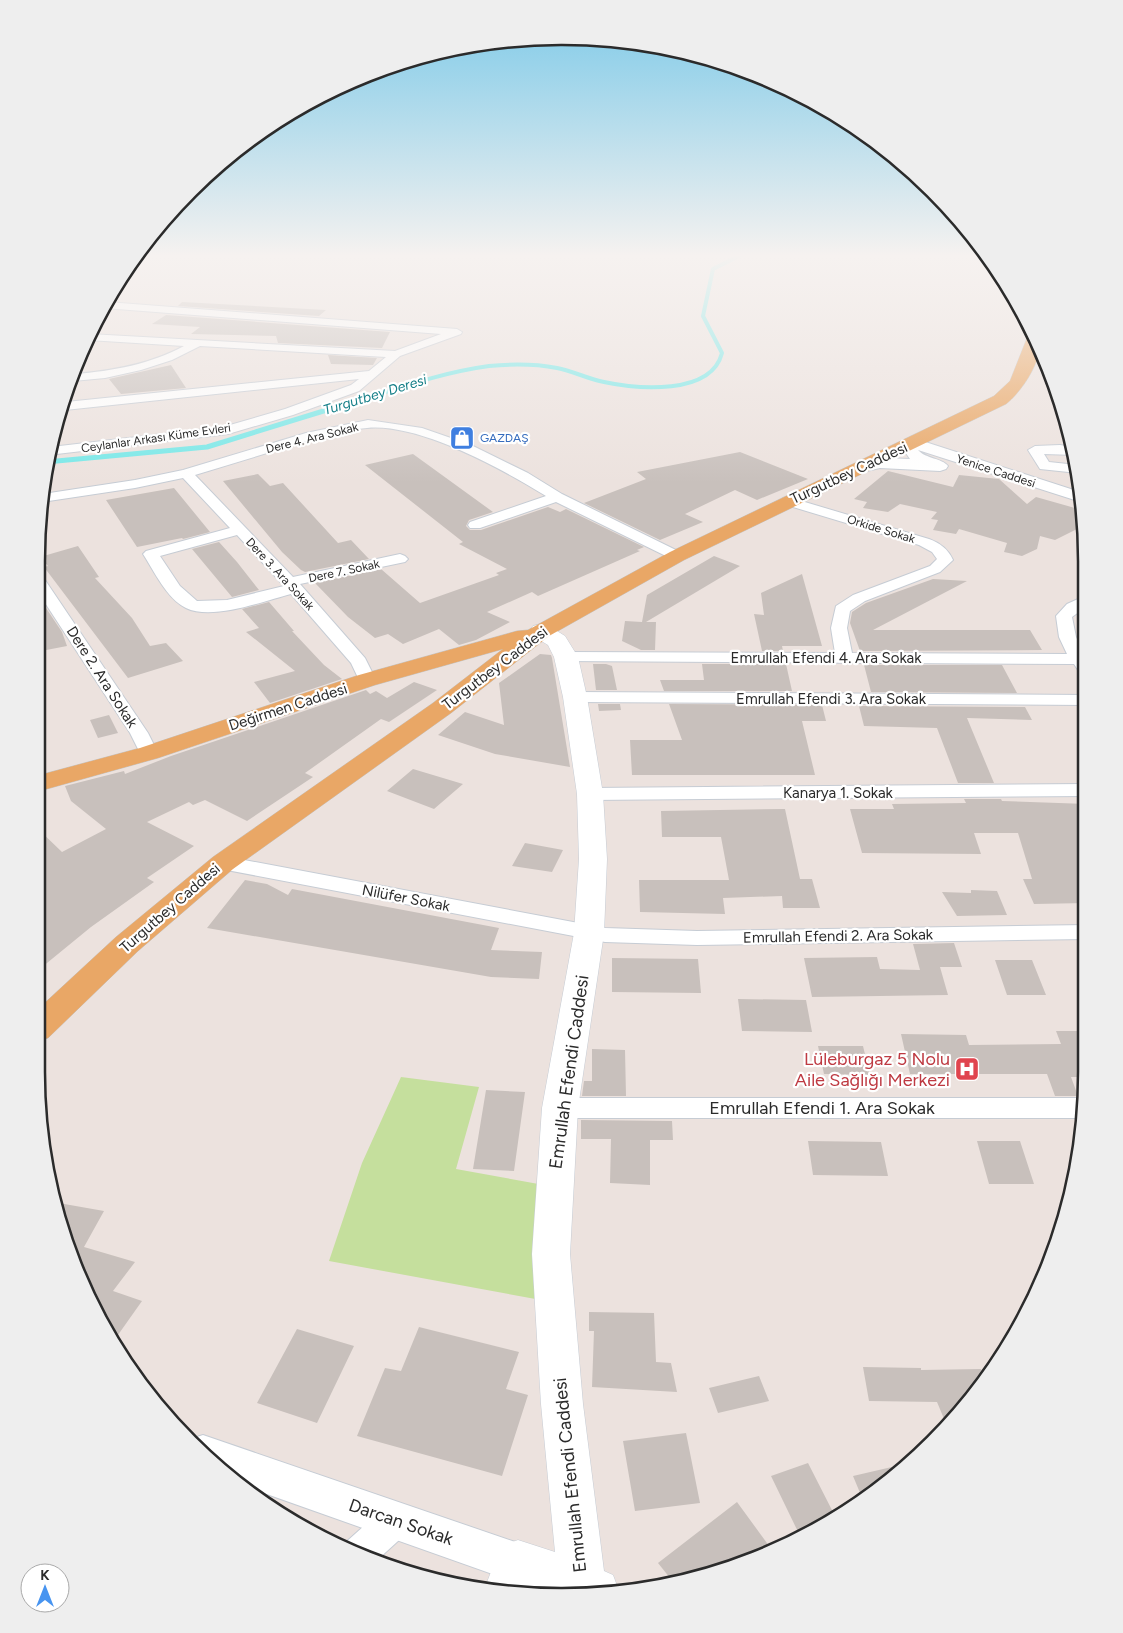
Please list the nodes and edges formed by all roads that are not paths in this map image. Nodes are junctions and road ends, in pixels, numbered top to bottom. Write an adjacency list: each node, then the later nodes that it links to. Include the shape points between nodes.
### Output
1 (446, 331): 5 (street, Ceylanlar Arkası Küme Evleri, via 457,332)
2 (96, 337): 3 (street, Ceylanlar Arkası Küme Evleri)
3 (198, 343): 5 (street, Ceylanlar Arkası Küme Evleri); 7 (street, via 148,364)
4 (1032, 348): 9 (main road, Turgutbey Caddesi, via 1021,376 1008,395)
5 (396, 354): 6 (street, Ceylanlar Arkası Küme Evleri)
6 (370, 374): 8 (street); 10 (street, Ceylanlar Arkası Küme Evleri, via 354,388 224,431)
7 (79, 377)
8 (69, 406)
9 (913, 443): 12 (street, via 908,449 912,454); 13 (main road, Turgutbey Caddesi); 16 (street, Yenice Caddesi)
10 (58, 450)
11 (1065, 450): 14 (street, via 1035,450 1046,466)
12 (940, 466): 13 (street, via 880,463); 16 (street)
13 (862, 467): 20 (main road, Turgutbey Caddesi)
14 (1069, 468)
15 (186, 473): 18 (street, Dere 4. Ara Sokak); 19 (street, Dere 4. Ara Sokak, via 311,436 368,424 422,432 466,448); 22 (street, Dere 3. Ara Sokak)
16 (1002, 473): 17 (street, Yenice Caddesi)
17 (1074, 495)
18 (49, 497)
19 (557, 497): 21 (street); 23 (street, Dere 4. Ara Sokak)
20 (788, 501): 23 (main road, Turgutbey Caddesi); 31 (street, Orkide Sokak, via 924,542 943,554 945,560 926,574 859,598 842,610 839,628)
21 (475, 525)
22 (239, 530): 25 (street, Dere 3. Ara Sokak); 25 (street, Dere 7. Sokak, via 151,554 175,589 192,605 209,609)
23 (677, 556): 28 (main road, Turgutbey Caddesi)
24 (400, 559): 25 (street, Dere 7. Sokak)
25 (292, 585): 34 (street, Dere 3. Ara Sokak, via 359,662)
26 (45, 591): 38 (street, Dere 2. Ara Sokak)
27 (1078, 604): 29 (street, via 1064,616 1064,630)
28 (541, 631): 30 (main road, Emrullah Efendi Caddesi, via 557,641); 33 (main road, Değirmen Caddesi); 35 (main road, Turgutbey Caddesi)
29 (1078, 653)
30 (566, 657): 31 (street, Emrullah Efendi 4. Ara Sokak); 36 (main road, Emrullah Efendi Caddesi)
31 (844, 658): 32 (street, Emrullah Efendi 4. Ara Sokak)
32 (1078, 663)
33 (396, 673): 34 (main road, Değirmen Caddesi); 35 (main road, via 437,678 453,686)
34 (367, 680): 38 (main road, Değirmen Caddesi)
35 (456, 696): 42 (main road, Turgutbey Caddesi)
36 (575, 697): 37 (street, Emrullah Efendi 3. Ara Sokak); 41 (main road, Emrullah Efendi Caddesi)
37 (1078, 700)
38 (149, 753): 39 (main road, Değirmen Caddesi)
39 (45, 782)
40 (1078, 790): 41 (street, Kanarya 1. Sokak)
41 (590, 794): 44 (main road, Emrullah Efendi Caddesi)
42 (223, 863): 44 (street, Nilüfer Sokak); 45 (main road, Turgutbey Caddesi, via 127,944)
43 (1078, 932): 44 (street, Emrullah Efendi 2. Ara Sokak, via 697,938)
44 (589, 933): 46 (main road, Emrullah Efendi Caddesi)
45 (45, 1021)
46 (560, 1108): 47 (street, Emrullah Efendi 1. Ara Sokak); 53 (main road, Emrullah Efendi Caddesi, via 551,1254 561,1395)
47 (1077, 1108)
48 (220, 1459): 49 (street, Darcan Sokak)
49 (396, 1520): 50 (street); 51 (street, Darcan Sokak)
50 (364, 1549)
51 (512, 1578): 52 (main road, Darcan Sokak)
52 (579, 1587)
53 (590, 1587)

